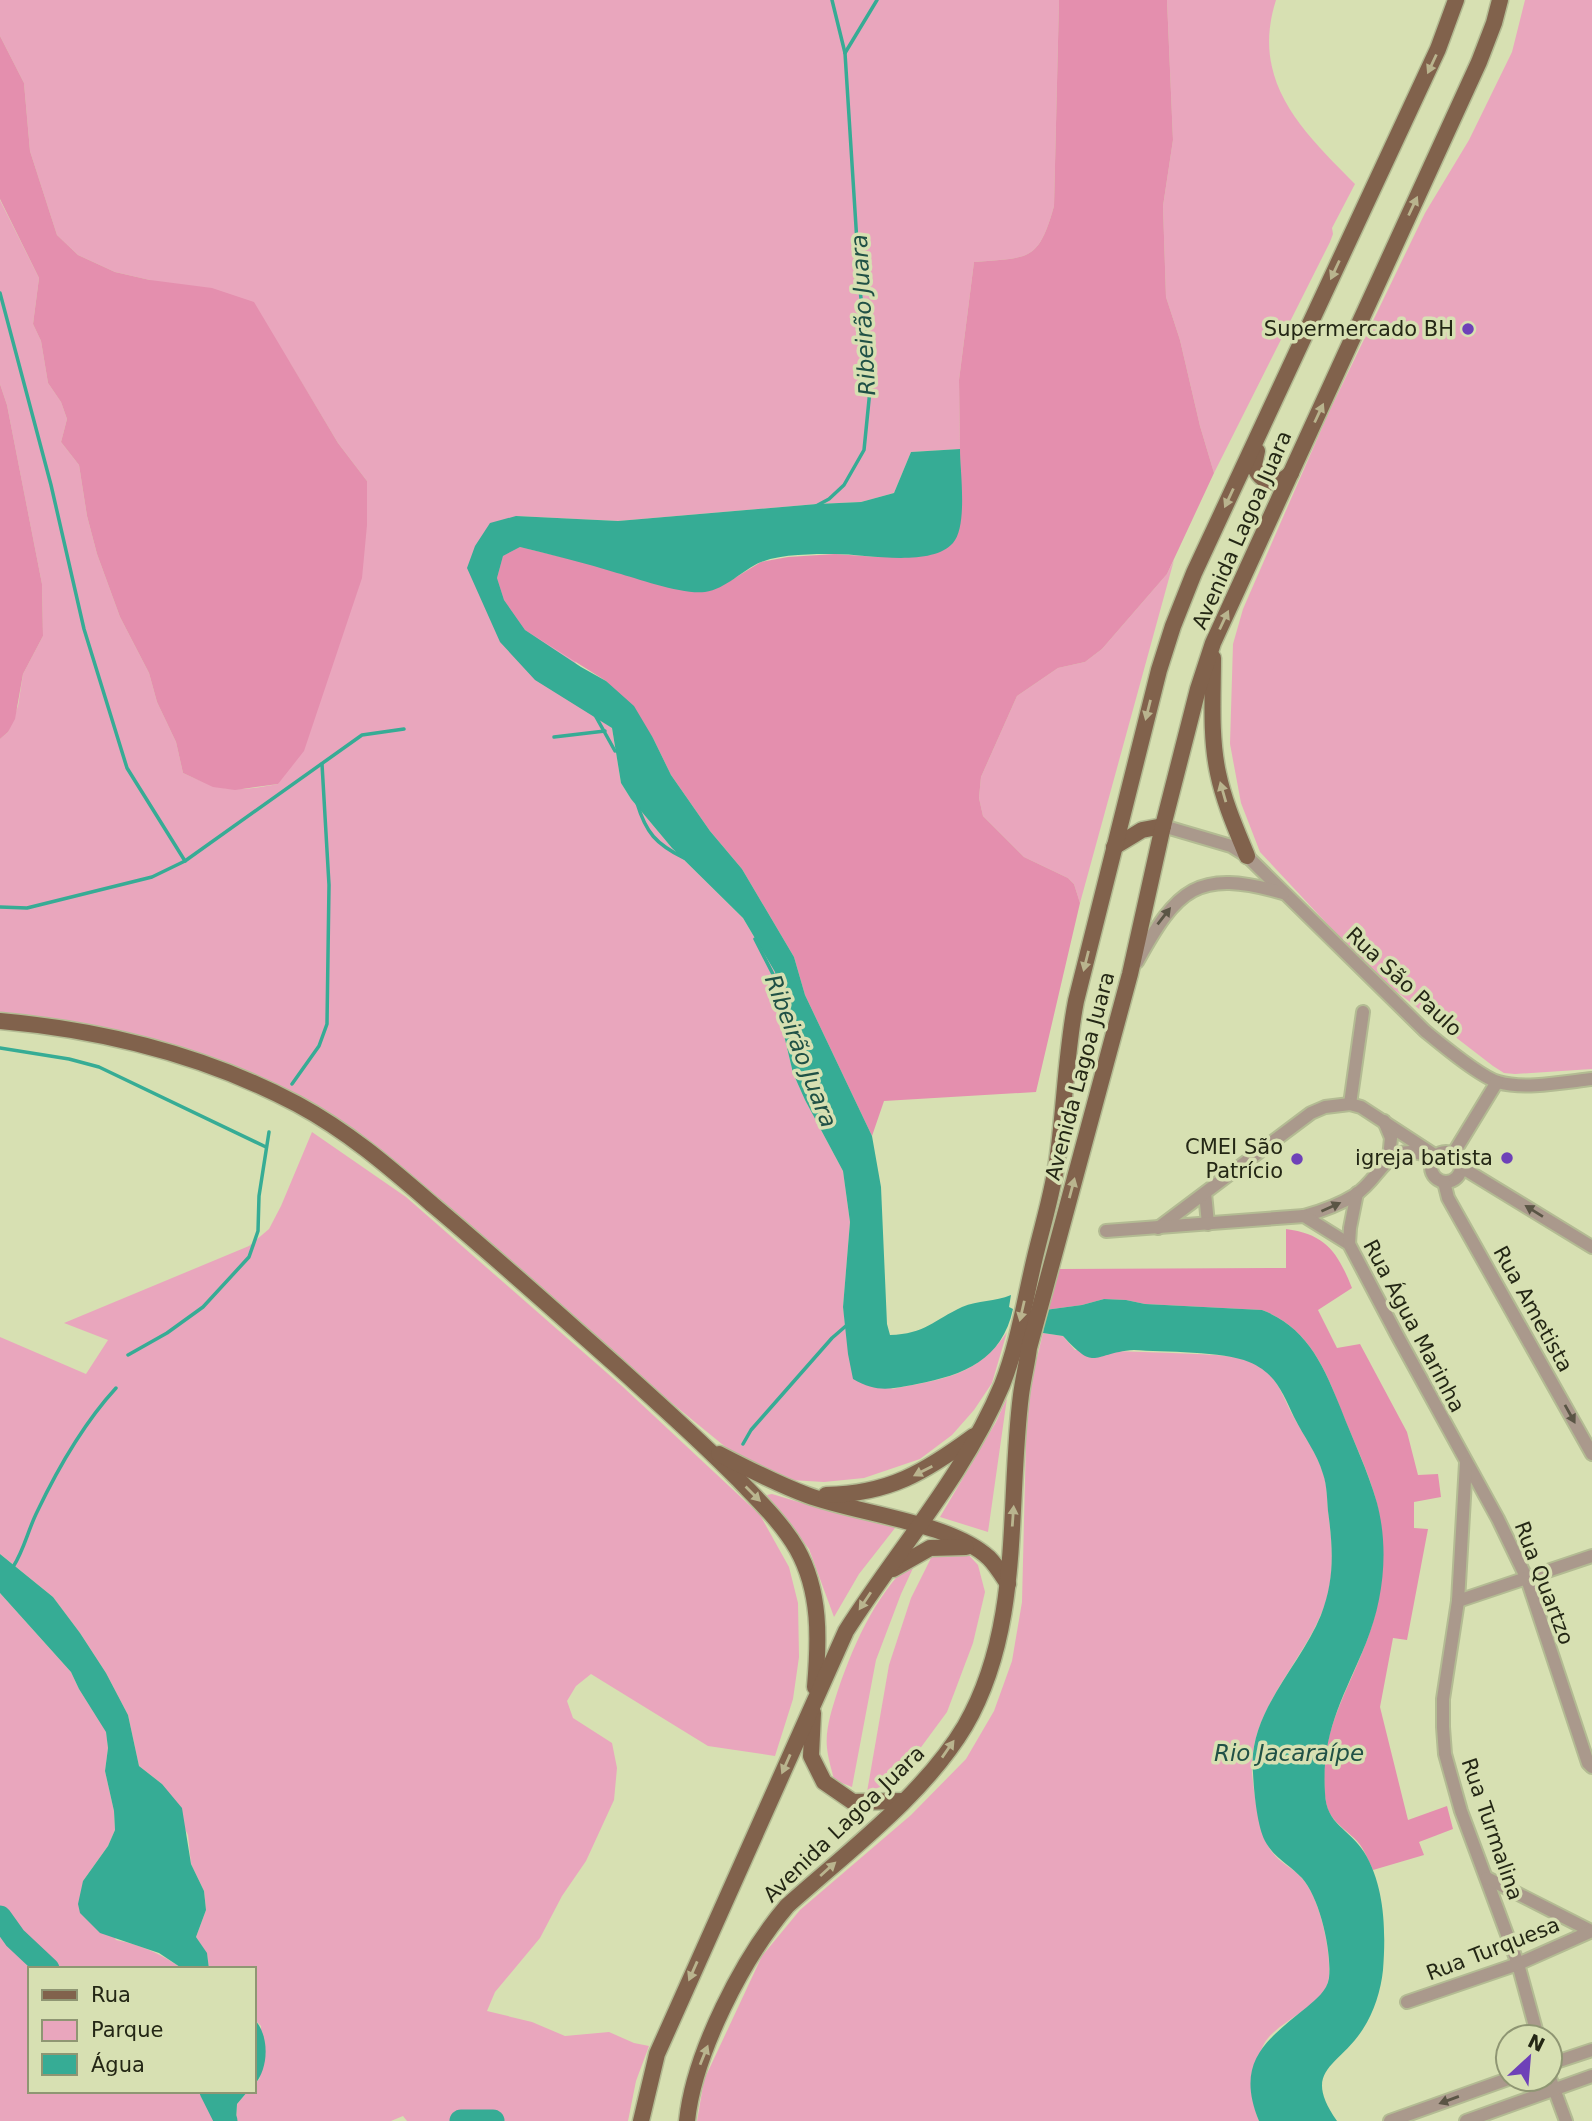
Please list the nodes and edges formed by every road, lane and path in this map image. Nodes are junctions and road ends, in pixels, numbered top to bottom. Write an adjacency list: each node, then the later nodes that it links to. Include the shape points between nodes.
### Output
1 (1456, 0): 3 (main road, Avenida Lagoa Juara, one-way to 3, via 1438,49)
2 (1500, 0): 4 (main road, Avenida Lagoa Juara, one-way to 2, via 1479,62)
3 (1278, 393): 4 (main road, via 1254,465 1261,478 1272,482 1283,481); 7 (main road, Avenida Lagoa Juara, one-way to 7, via 1173,626)
4 (1291, 473): 5 (main road, Avenida Lagoa Juara, one-way to 4)
5 (1213, 643): 6 (main road, Avenida Lagoa Juara); 8 (main road, one-way to 5, via 1217,771)
6 (1163, 826): 7 (main road, via 1142,830); 8 (street, Rua São Paulo, via 1218,841); 10 (main road, Avenida Lagoa Juara)
7 (1114, 847): 30 (main road, Avenida Lagoa Juara, one-way to 30, via 1072,1022 1056,1169 1031,1275)
8 (1247, 856): 9 (street, Rua São Paulo)
9 (1283, 893): 10 (street, one-way to 9, via 1160,920 1186,894 1201,887 1237,883); 14 (street, Rua São Paulo, via 1425,1031)
10 (1129, 974): 30 (main road, Avenida Lagoa Juara, one-way to 10, via 1047,1282)
11 (1363, 1012): 15 (street)
12 (0, 1021): 32 (main road, via 114,1039 171,1054 241,1078 353,1137)
13 (1592, 1079): 14 (street)
14 (1497, 1082): 17 (street)
15 (1350, 1104): 16 (street); 22 (street, via 1311,1113)
16 (1384, 1120): 18 (street); 19 (street, via 1391,1138)
17 (1453, 1154): 18 (street); 20 (street)
18 (1435, 1157): 19 (street, via 1411,1151); 21 (street, via 1434,1176)
19 (1389, 1158): 23 (street)
20 (1461, 1167): 21 (street, via 1458,1177); 29 (street, one-way to 20)
21 (1444, 1182): 33 (street, Rua Ametista, one-way to 33, via 1448,1198)
22 (1205, 1193): 25 (street); 26 (street)
23 (1357, 1193): 24 (street, one-way to 23); 28 (street)
24 (1304, 1216): 25 (street); 28 (street, Rua Água Marinha)
25 (1208, 1224): 26 (street)
26 (1158, 1228): 27 (street)
27 (1106, 1231)
28 (1349, 1244): 34 (street, Rua Água Marinha)
29 (1592, 1247)
30 (1022, 1347): 31 (main road, Avenida Lagoa Juara); 41 (main road, Avenida Lagoa Juara, one-way to 30)
31 (979, 1433): 35 (main road, one-way to 35, via 906,1480 848,1495); 36 (main road, Avenida Lagoa Juara)
32 (705, 1446): 35 (main road); 43 (main road, one-way to 43, via 776,1518 798,1551 814,1592 819,1640)
33 (1592, 1454)
34 (1466, 1462): 40 (street, Rua Quartzo); 42 (street, Rua Turmalina)
35 (807, 1496): 36 (main road)
36 (920, 1527): 37 (main road, via 939,1530); 39 (main road, Avenida Lagoa Juara)
37 (976, 1548): 39 (main road, via 930,1548); 41 (main road)
38 (1592, 1556): 40 (street)
39 (883, 1576): 43 (main road, Avenida Lagoa Juara, one-way to 43, via 846,1631)
40 (1527, 1579): 42 (street); 44 (street, Rua Quartzo)
41 (1008, 1584): 45 (main road, Avenida Lagoa Juara, one-way to 41, via 965,1726 997,1644)
42 (1458, 1601): 46 (street, Rua Turmalina, via 1443,1699 1445,1754)
43 (814, 1702): 45 (main road, via 811,1756 824,1783 853,1802); 58 (main road, Avenida Lagoa Juara, one-way to 58, via 657,2054)
44 (1590, 1765)
45 (904, 1801): 59 (main road, Avenida Lagoa Juara, one-way to 45, via 699,2068 721,2014 770,1926)
46 (1487, 1878): 47 (street); 48 (street, Rua Turmalina)
47 (1591, 1931): 48 (street, Rua Turquesa)
48 (1518, 1964): 49 (street, Rua Turquesa); 50 (street, Rua Turmalina)
49 (1408, 2002)
50 (1534, 2023)
51 (1592, 2050): 52 (street)
52 (1564, 2059)
53 (1592, 2076): 54 (street)
54 (1564, 2082)
55 (1494, 2084): 60 (street, one-way to 60)
56 (1531, 2093): 61 (street)
57 (1555, 2093): 62 (street)
58 (641, 2121)
59 (687, 2121)
60 (1390, 2121)
61 (1466, 2121)
62 (1566, 2121)

